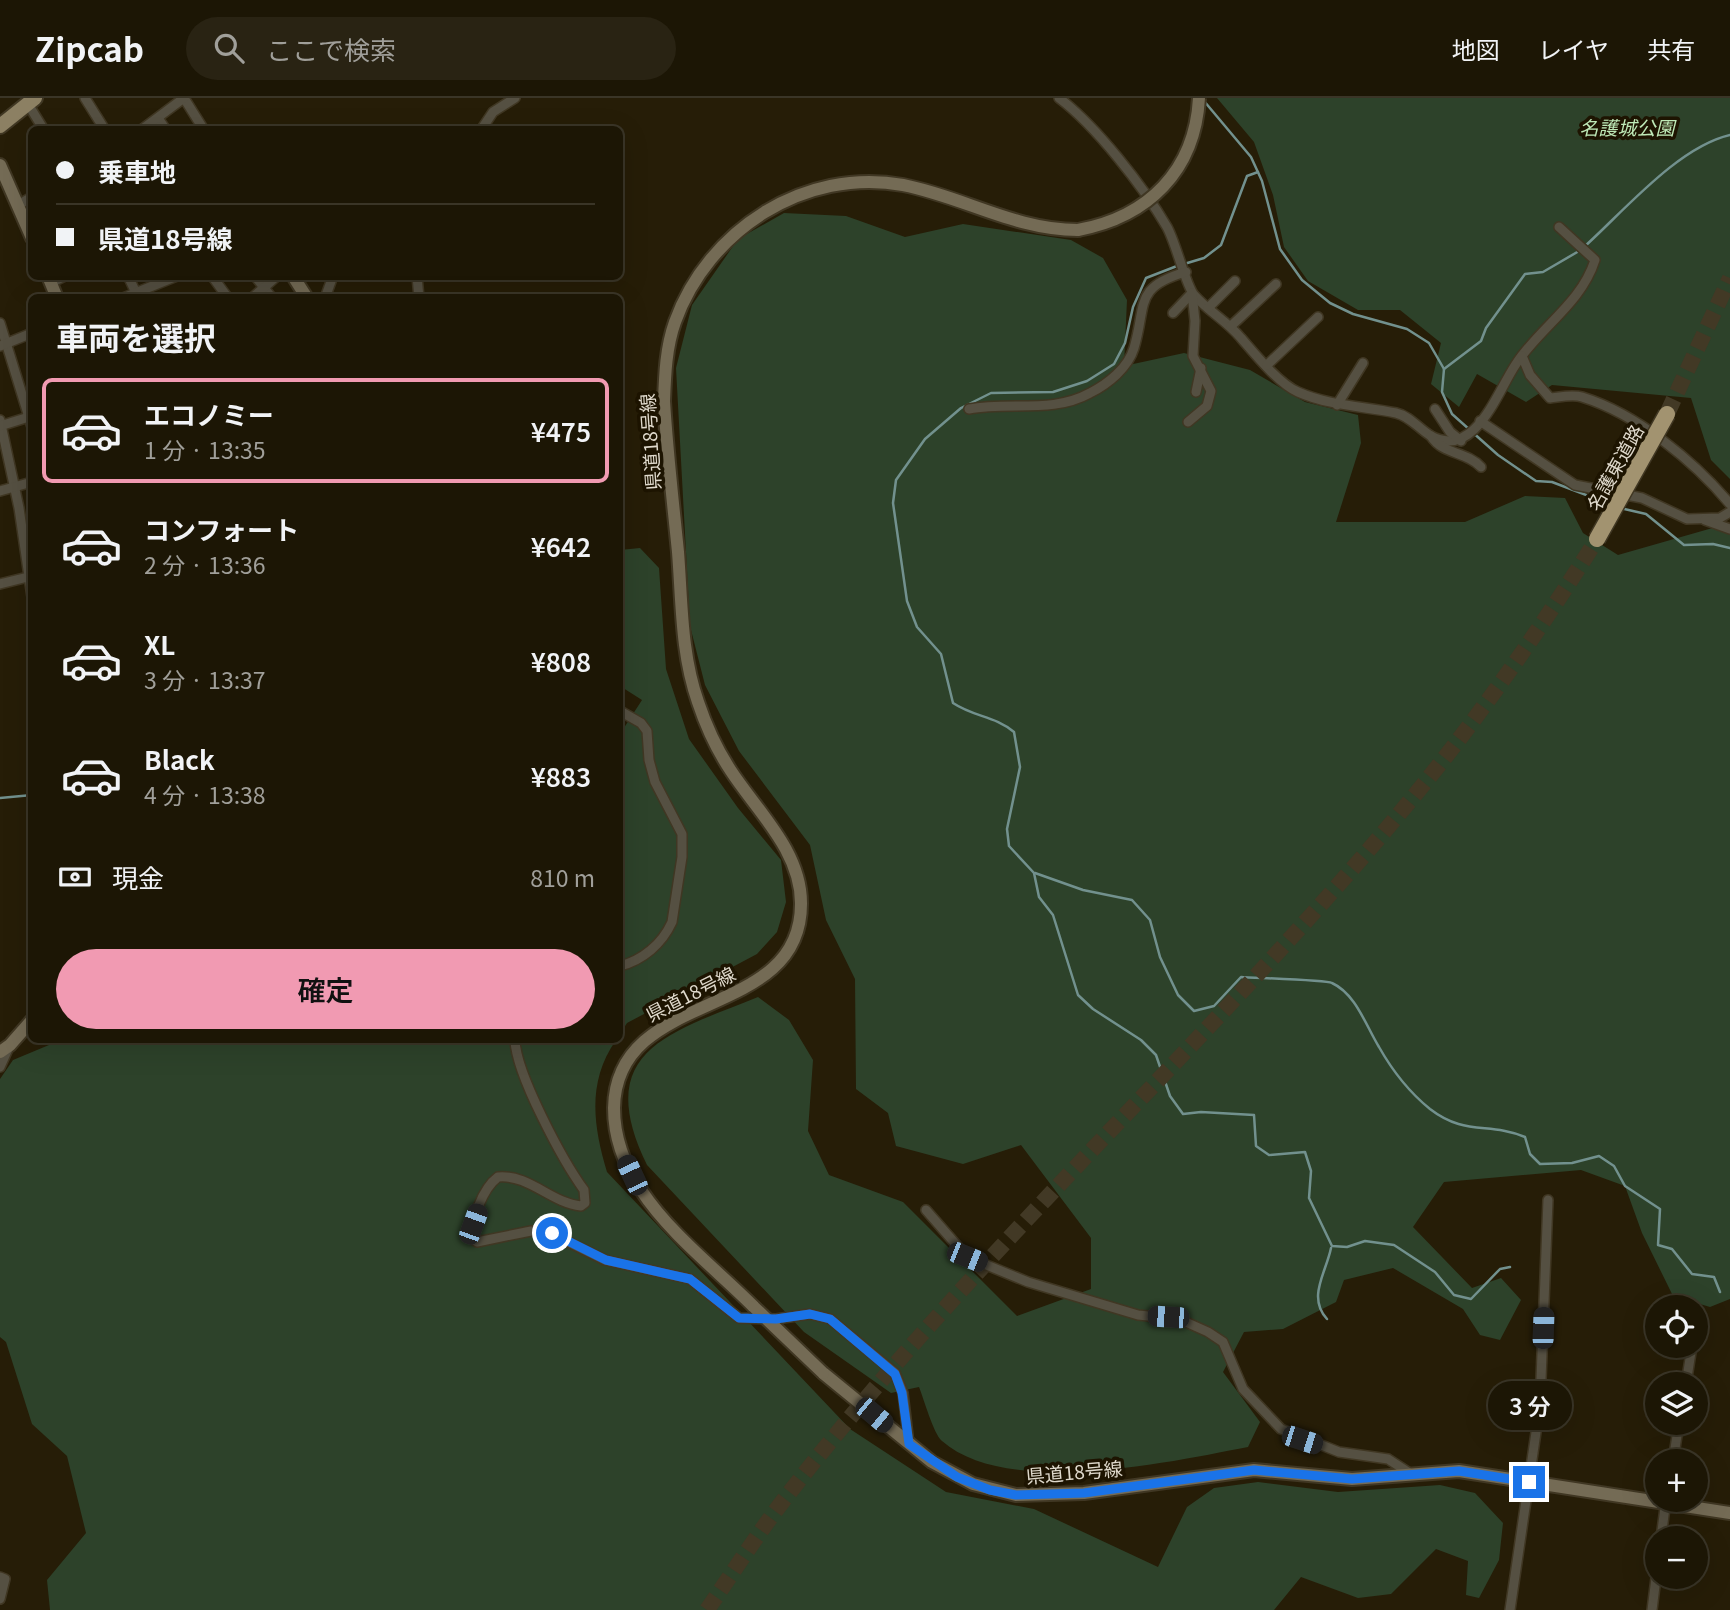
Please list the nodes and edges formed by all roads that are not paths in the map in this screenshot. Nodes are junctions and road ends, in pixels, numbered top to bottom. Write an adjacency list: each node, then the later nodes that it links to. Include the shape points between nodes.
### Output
1 (85, 98): 10 (street)
2 (184, 98): 7 (street); 13 (street)
3 (515, 98): 14 (street, via 493,112)
4 (1059, 98): 20 (street, via 1090,124 1167,227)
5 (1199, 98): 74 (main road, 県道18号線, bridge, via 1186,152 1158,193 1125,216 1078,230 1028,226 941,196 889,184 844,183 793,198 731,236 694,282 672,334 665,412 685,651 703,716 730,769 793,863 800,887 799,920 786,952 759,980 673,1021 634,1050 617,1088 615,1124 642,1192 823,1373)
6 (32, 101): 8 (main road); 9 (street)
7 (158, 118): 11 (street); 12 (street)
8 (0, 126)
9 (42, 126)
10 (102, 126)
11 (147, 126)
12 (163, 126)
13 (202, 126)
14 (484, 126)
15 (0, 165): 17 (main road)
16 (28, 199): 17 (street)
17 (18, 205): 19 (main road)
18 (1559, 228): 38 (street, via 1595,260 1574,299)
19 (28, 229)
20 (1186, 271): 27 (street); 44 (street, via 1151,290 1141,303 1134,350 1111,380 1088,395 1031,408 993,404)
21 (169, 280): 28 (street)
22 (258, 280): 26 (street)
23 (272, 280): 26 (street)
24 (1235, 281): 31 (street)
25 (1276, 284): 35 (street)
26 (263, 288): 29 (street); 30 (street)
27 (1192, 293): 31 (street); 32 (street); 41 (street, via 1193,356)
28 (139, 294)
29 (256, 294)
30 (268, 294)
31 (1208, 308): 35 (street)
32 (1173, 313)
33 (1318, 317): 40 (street)
34 (0, 323): 37 (street)
35 (1231, 326): 40 (street)
36 (28, 335): 37 (street)
37 (3, 344): 46 (street)
38 (1522, 356): 51 (street); 58 (street, via 1530,375 1550,398 1580,396 1627,419 1701,470)
39 (1363, 363): 43 (street)
40 (1266, 365): 43 (street, via 1295,391)
41 (1201, 368): 42 (street); 49 (street, via 1211,391 1207,406)
42 (1196, 393)
43 (1337, 405): 52 (street, via 1398,413)
44 (969, 409)
45 (1435, 409): 53 (street, via 1450,432)
46 (28, 412)
47 (1667, 414): 62 (highway, 名護東道路, bridge)
48 (28, 420): 50 (street)
49 (1188, 422)
50 (0, 424): 56 (street)
51 (1478, 424): 53 (street); 60 (street, via 1575,485 1642,498 1687,519)
52 (1431, 436): 53 (street, via 1454,443); 54 (street, via 1438,448)
53 (1463, 439)
54 (1481, 467)
55 (28, 483): 56 (street)
56 (15, 486): 57 (street); 63 (street)
57 (0, 491)
58 (1730, 504)
59 (1730, 512): 60 (street, via 1720,518)
60 (1700, 519): 61 (street)
61 (1730, 529)
62 (1597, 539)
63 (28, 559)
64 (28, 577): 65 (street)
65 (0, 584)
66 (623, 713): 67 (street, via 647,732 652,772 684,843 667,932 646,955)
67 (623, 965)
68 (28, 1024): 70 (main road)
69 (515, 1043): 74 (street, via 540,1111 584,1190 585,1203 568,1204 531,1184 498,1177 473,1224 473,1240 546,1231 606,1260 690,1279 739,1318 810,1314 830,1319 895,1374)
70 (5, 1048): 71 (street)
71 (0, 1066)
72 (1548, 1200): 76 (street, via 1541,1405)
73 (926, 1210): 75 (street, via 967,1257 1028,1282 1138,1315 1179,1319 1208,1332 1223,1342 1243,1389 1281,1429 1339,1452 1388,1459)
74 (909, 1444): 75 (main road, 県道18号線, via 957,1477 1016,1495 1084,1493 1254,1470 1352,1479)
75 (1412, 1474): 76 (main road, 県道18号線, via 1459,1471)
76 (1529, 1482): 77 (main road, 県道18号線); 83 (street)
77 (1645, 1499)
78 (1708, 1509): 79 (main road, 県道18号線)
79 (1730, 1513)
80 (0, 1577): 82 (street, via 5,1579)
81 (1655, 1589): 84 (street)
82 (0, 1599)
83 (1510, 1610)
84 (1652, 1610)

